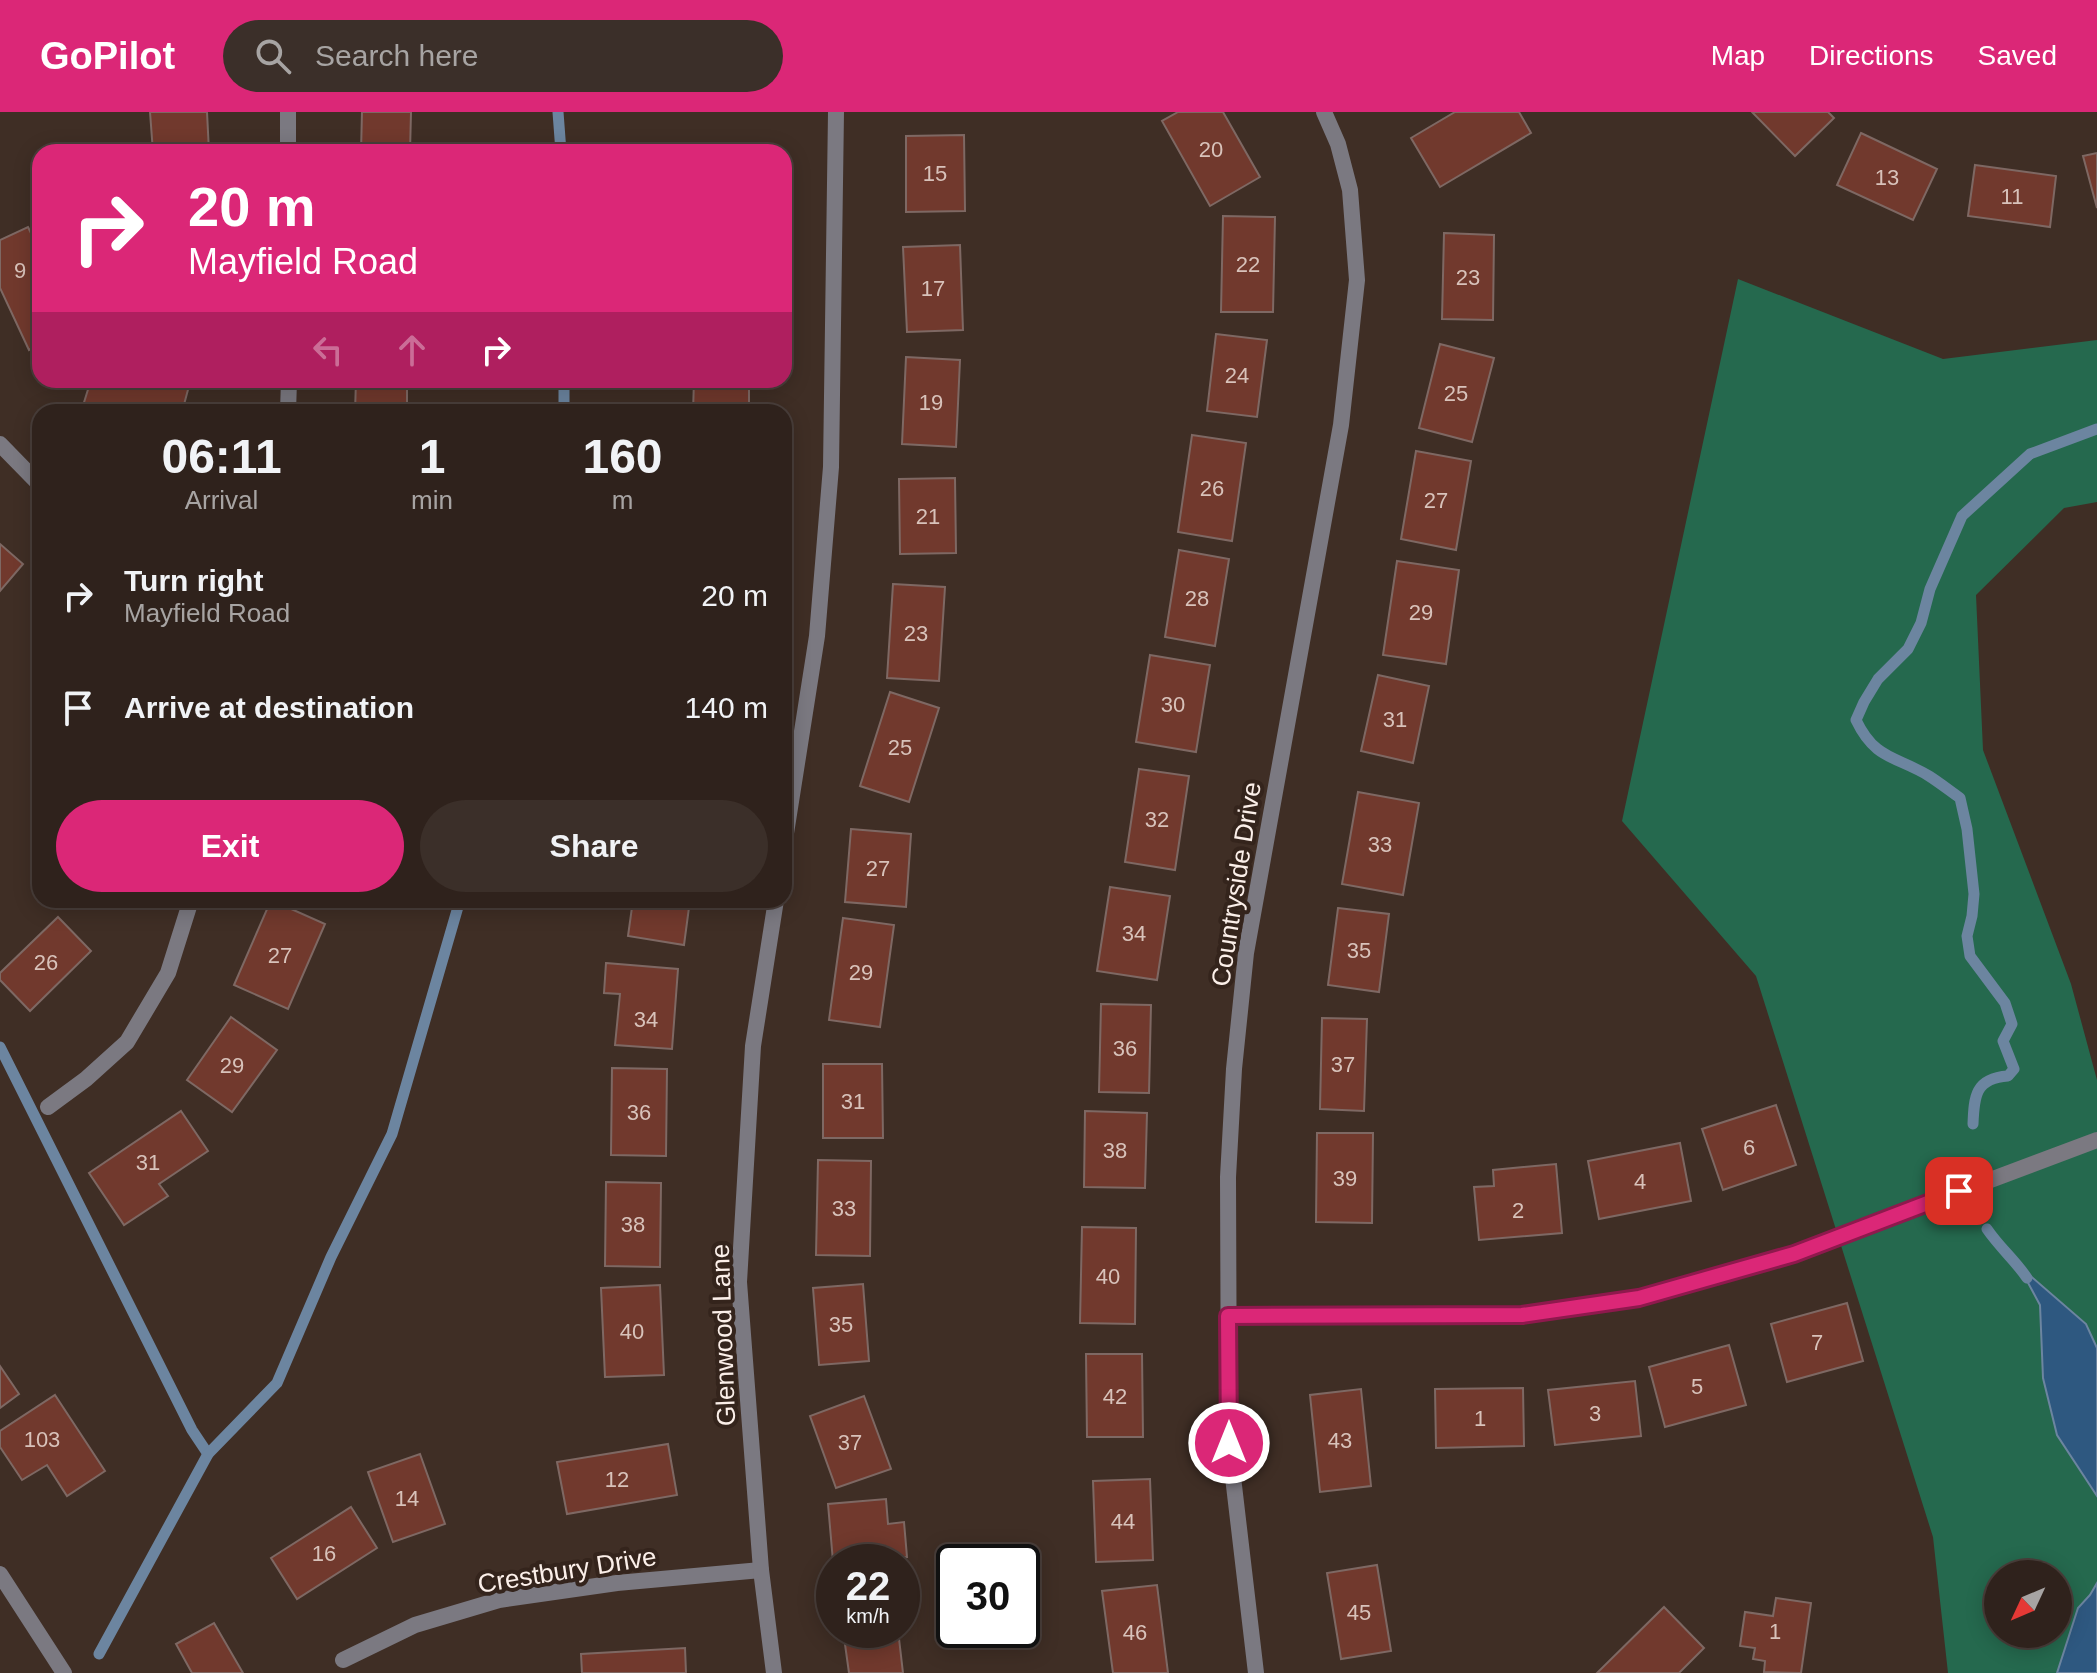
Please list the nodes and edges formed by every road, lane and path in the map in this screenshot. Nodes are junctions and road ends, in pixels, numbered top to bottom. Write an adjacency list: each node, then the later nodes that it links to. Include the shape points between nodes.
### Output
1 (288, 112): 4 (street)
2 (836, 112): 7 (street, via 831,467 817,636)
3 (1324, 112): 12 (street, Countryside Drive, via 1350,190 1357,280 1341,425 1246,953 1228,1177)
4 (288, 144)
5 (0, 444): 6 (street)
6 (32, 477)
7 (792, 795)
8 (188, 908): 10 (street, via 168,973 127,1042)
9 (775, 908): 13 (street, Glenwood Lane, via 753,1046 739,1282)
10 (48, 1107)
11 (2097, 1140): 12 (street, via 1794,1254 1639,1298 1522,1315)
12 (1228, 1316): 18 (street, Countryside Drive, via 1229,1443)
13 (761, 1570): 15 (street, Crestbury Drive, via 499,1600 415,1625); 17 (street, Glenwood Lane)
14 (0, 1574): 16 (street)
15 (343, 1660)
16 (64, 1673)
17 (774, 1673)
18 (1256, 1673)

